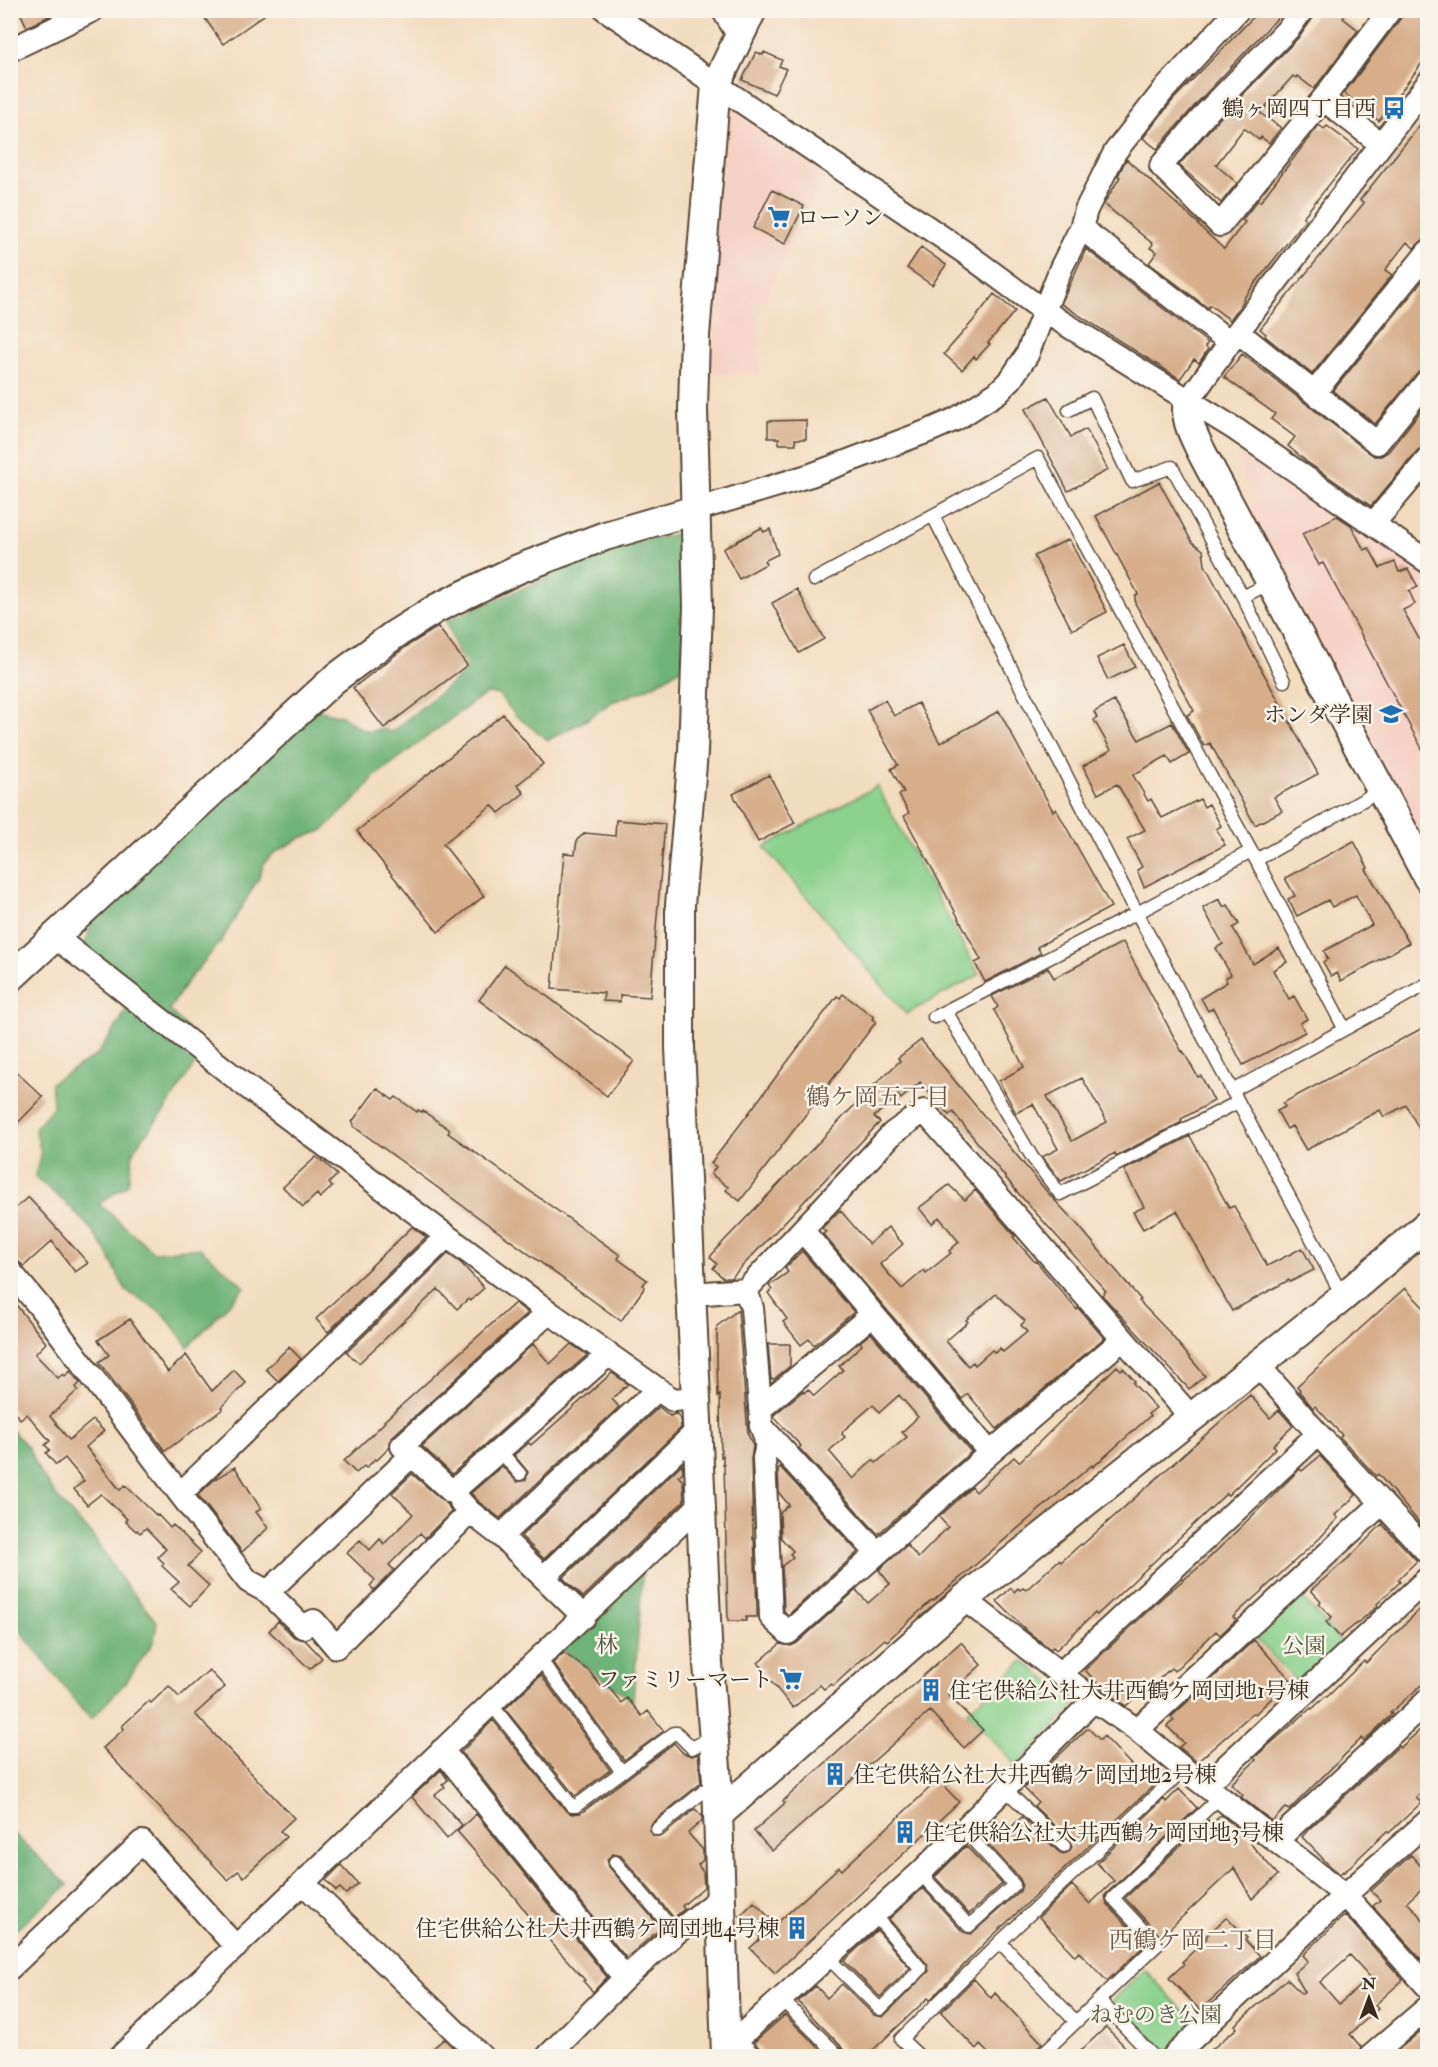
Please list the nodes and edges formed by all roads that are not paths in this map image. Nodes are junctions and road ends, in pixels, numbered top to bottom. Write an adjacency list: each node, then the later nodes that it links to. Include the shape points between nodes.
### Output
1 (93, 10): 9 (street)
2 (606, 10): 11 (street)
3 (723, 10): 8 (street)
4 (753, 10): 8 (street)
5 (1238, 10): 14 (street, via 1163,91 1115,152)
6 (1302, 10): 12 (street, via 1161,166 1220,225)
7 (1390, 10): 12 (street)
8 (740, 38): 11 (street)
9 (10, 50)
10 (1428, 83): 13 (street)
11 (716, 85): 16 (street, via 964,252); 25 (street, via 695,335)
12 (1323, 99): 13 (street)
13 (1381, 144): 17 (street)
14 (1081, 228): 16 (street); 17 (street)
15 (1428, 252): 19 (street)
16 (1044, 311): 20 (street); 25 (street, via 1027,355 1011,379 978,406 931,430 835,466)
17 (1234, 337): 19 (street); 20 (street)
18 (1428, 380): 19 (street, via 1377,443)
19 (1314, 393)
20 (1189, 400): 22 (street); 23 (street, via 1188,417)
21 (1069, 410): 31 (lane, via 1092,398 1132,481 1172,467)
22 (1235, 429): 23 (street, via 1219,435); 27 (street)
23 (1202, 453): 30 (street)
24 (1428, 459): 27 (street)
25 (695, 510): 37 (street, via 605,536 518,569 437,608 394,635 333,680); 50 (street, via 699,607 693,752 680,905 680,1047)
26 (933, 516): 29 (lane); 34 (lane, via 1038,458); 36 (lane)
27 (1373, 524): 28 (street)
28 (1428, 562)
29 (814, 580)
30 (1271, 582): 31 (lane); 33 (street)
31 (1243, 597): 32 (lane)
32 (1284, 681)
33 (1381, 790): 34 (lane); 35 (street)
34 (1253, 856): 36 (lane); 42 (lane)
35 (1428, 878)
36 (1137, 913): 40 (lane); 43 (lane)
37 (55, 937): 38 (street); 47 (street)
38 (10, 978)
39 (1427, 984): 42 (lane)
40 (946, 1011): 41 (lane); 44 (lane, via 1032,1157 1060,1194)
41 (934, 1017)
42 (1344, 1028): 43 (lane)
43 (1232, 1091): 44 (lane)
44 (1238, 1102): 51 (lane)
45 (1428, 1224): 51 (street)
46 (803, 1231): 49 (street); 53 (street); 54 (street, via 893,1133 924,1111)
47 (447, 1236): 52 (street); 68 (street)
48 (10, 1271): 68 (street)
49 (746, 1290): 50 (street); 60 (street, via 752,1308)
50 (692, 1294): 58 (street)
51 (1343, 1297): 56 (street)
52 (549, 1312): 55 (street); 65 (street, via 402,1446)
53 (873, 1314): 60 (street); 64 (street)
54 (1123, 1339): 59 (street); 64 (street)
55 (609, 1354): 57 (street); 63 (street)
56 (1258, 1365): 59 (street); 62 (street)
57 (658, 1389): 58 (street, via 674,1400); 72 (street)
58 (697, 1398): 61 (street)
59 (1191, 1417): 78 (street)
60 (761, 1418): 73 (street); 73 (street, via 767,1449 764,1458 771,1617 788,1633)
61 (698, 1430): 70 (street); 75 (street)
62 (1318, 1434): 69 (street); 81 (street)
63 (500, 1451): 66 (lane); 67 (street)
64 (990, 1453): 73 (street)
65 (412, 1455): 67 (street); 77 (street)
66 (520, 1474)
67 (452, 1492): 71 (street)
68 (180, 1494): 77 (street, via 248,1581)
69 (1382, 1503): 74 (street); 85 (street)
70 (701, 1504): 79 (street); 86 (street)
71 (470, 1512): 72 (street); 77 (street, via 336,1647 314,1621 303,1628)
72 (501, 1536): 75 (street)
73 (877, 1553)
74 (1428, 1553)
75 (544, 1577): 79 (street)
76 (1428, 1578): 92 (street)
77 (268, 1592)
78 (964, 1599): 81 (street); 93 (street)
79 (584, 1617): 80 (street)
80 (540, 1659): 84 (street); 89 (lane)
81 (1060, 1674): 82 (street)
82 (1094, 1700): 85 (street); 91 (street)
83 (1428, 1700): 97 (street)
84 (491, 1704): 87 (street); 89 (lane, via 572,1806)
85 (1137, 1730): 88 (street)
86 (714, 1736): 89 (lane, via 692,1748 675,1732); 90 (street)
87 (442, 1750): 101 (street); 110 (street)
88 (1184, 1769): 92 (street); 106 (lane)
89 (622, 1772)
90 (717, 1781): 93 (street); 95 (lane)
91 (1005, 1789): 96 (street); 98 (lane)
92 (1213, 1791): 97 (street); 113 (lane, via 1113,1899 1157,1945)
93 (718, 1815): 103 (street)
94 (1428, 1821): 102 (street)
95 (657, 1829)
96 (964, 1830): 100 (street); 100 (lane, via 1014,1885 969,1926)
97 (1276, 1841): 102 (street)
98 (1064, 1846)
99 (615, 1862): 105 (lane)
100 (920, 1873): 104 (street)
101 (303, 1883): 107 (street); 118 (street)
102 (1345, 1895): 111 (street); 125 (street)
103 (721, 1898): 105 (street); 116 (street)
104 (874, 1914): 108 (street); 108 (lane, via 921,1969 880,2009)
105 (676, 1932): 110 (street)
106 (1000, 1942): 115 (lane); 122 (lane, via 901,2039)
107 (236, 1947): 109 (street, via 142,1842); 117 (street)
108 (827, 1957): 112 (street)
109 (10, 1968)
110 (625, 1978): 119 (street)
111 (1428, 1987)
112 (781, 1999): 116 (street); 121 (lane, via 834,2052)
113 (1099, 2000): 115 (lane); 124 (lane)
114 (1428, 2007): 126 (street)
115 (1076, 2022): 123 (lane)
116 (730, 2048): 120 (lane)
117 (121, 2056)
118 (481, 2056)
119 (548, 2056)
120 (755, 2056)
121 (829, 2056)
122 (919, 2056)
123 (1040, 2056)
124 (1153, 2056)
125 (1174, 2056)
126 (1371, 2056)

